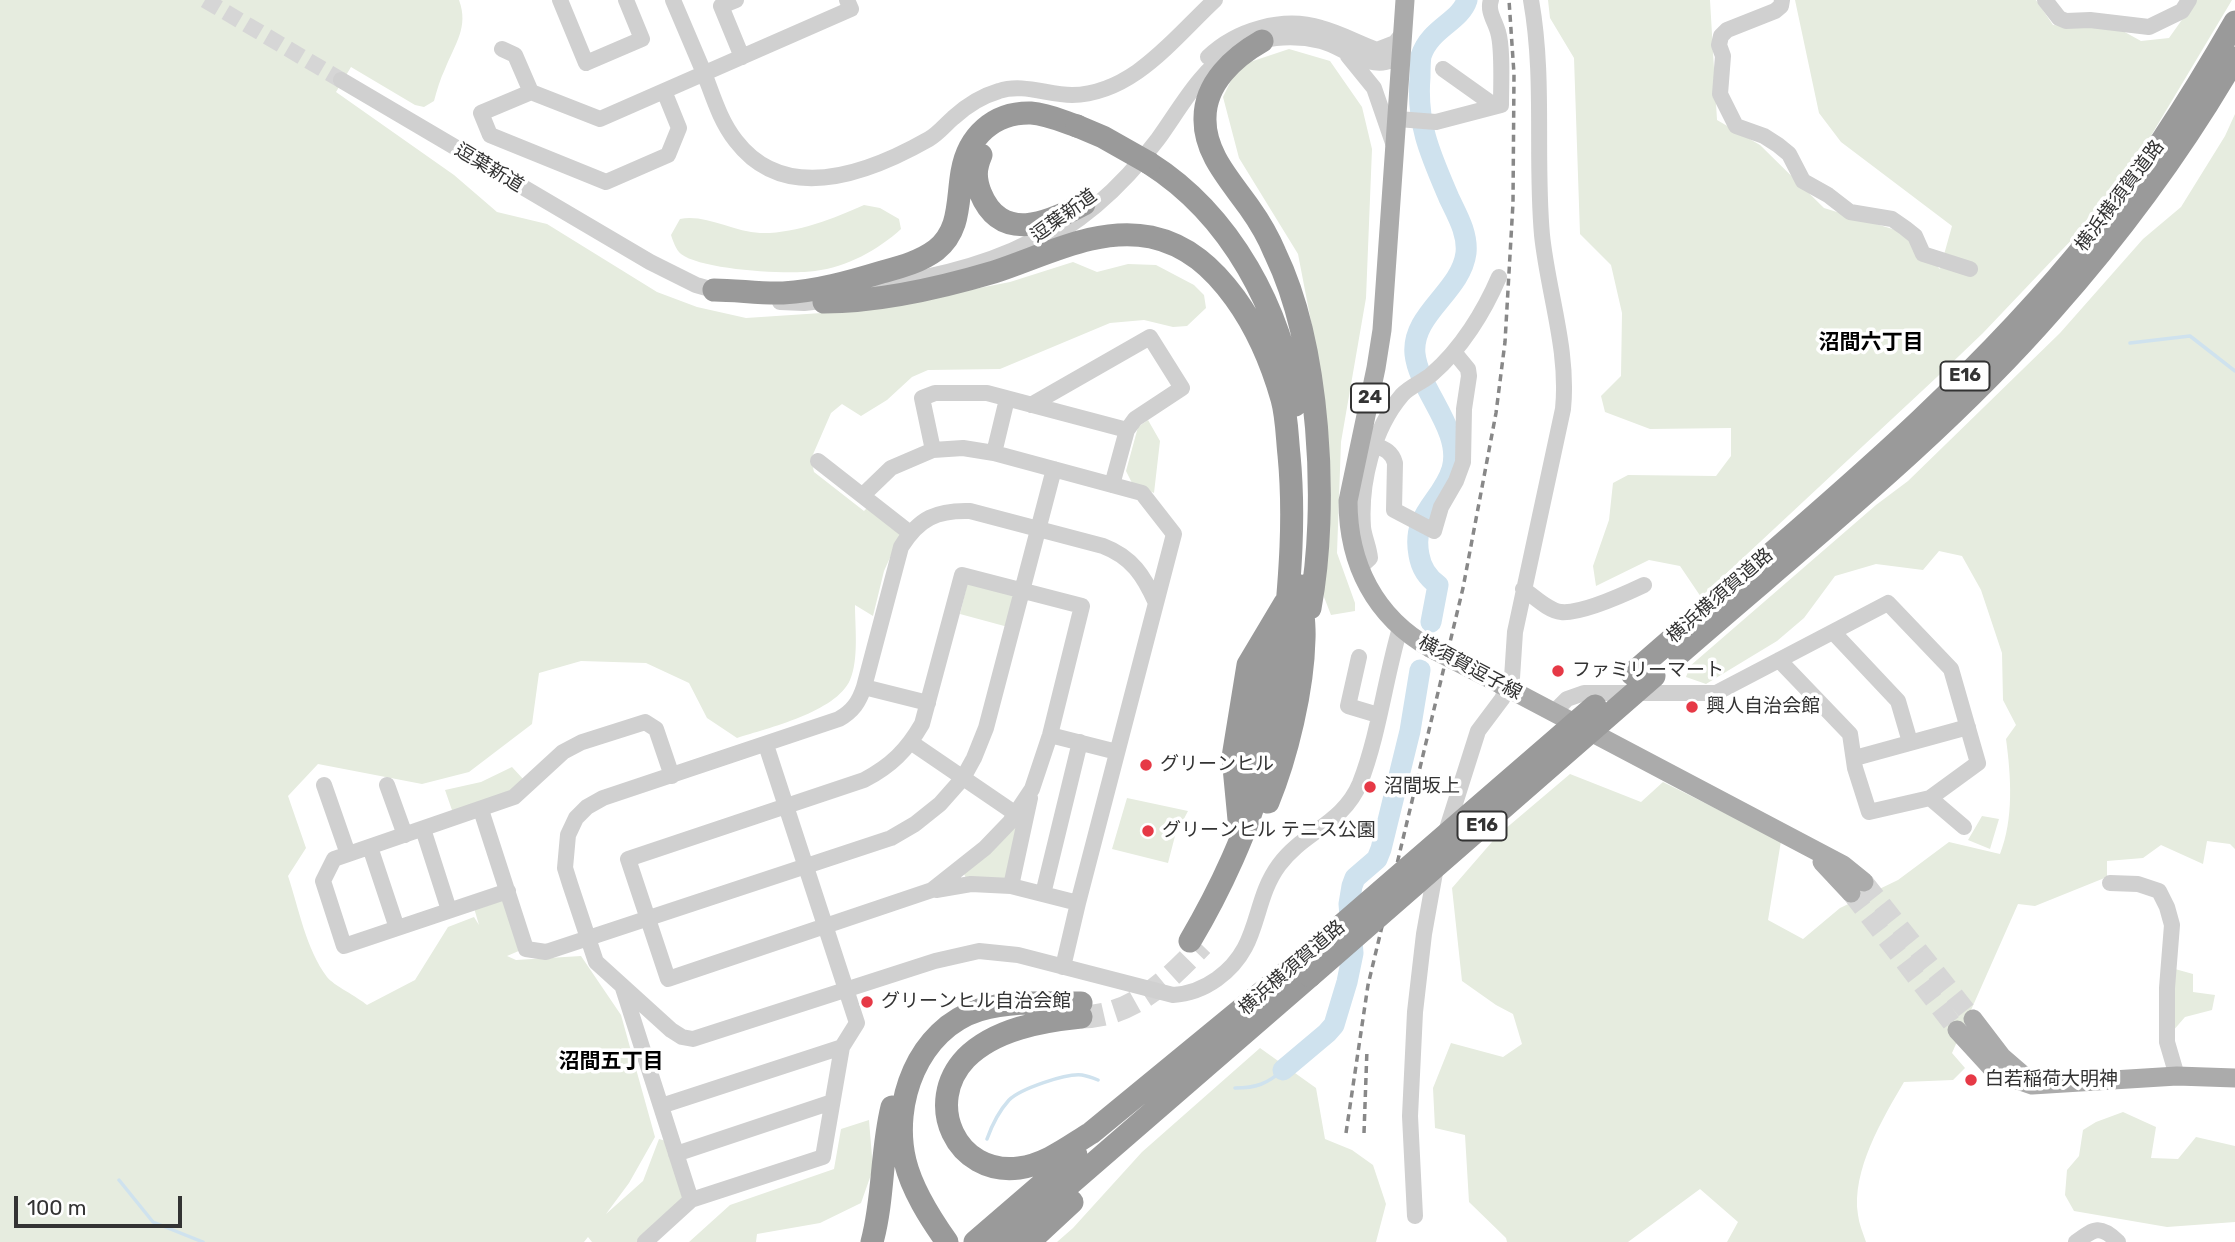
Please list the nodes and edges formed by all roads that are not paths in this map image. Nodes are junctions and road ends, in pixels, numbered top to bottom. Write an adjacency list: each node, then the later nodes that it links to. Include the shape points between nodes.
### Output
1 (559, 0): 2 (street, via 586,63 642,39)
2 (626, 0)
3 (673, 0): 22 (street)
4 (736, 0): 18 (street, via 721,6)
5 (847, 0): 18 (street, via 851,9)
6 (1215, 0): 22 (street, via 1120,84 1072,95 1000,90 979,99 932,138 842,176 823,179 776,171 737,142)
7 (1405, 0): 15 (main road, 24)
8 (1490, 0): 27 (street, via 1499,34 1502,104)
9 (1531, 0): 53 (street, via 1538,57 1542,235 1565,387)
10 (1782, 0): 33 (street, via 1775,11 1721,36 1720,94 1736,126 1778,145 1803,181 1850,212 1892,219 1915,236 1923,254)
11 (2045, 0): 12 (street, via 2066,21 2149,27 2182,11)
12 (2189, 0)
13 (2235, 22): 62 (highway, 横浜横須賀道路 / E16, via 2145,166 2037,301 1899,439)
14 (1262, 41): 16 (street, 逗葉新道, via 1306,38); 36 (street, 逗葉新道, via 1217,61 1116,188 1056,235 960,276); 59 (highway, via 1222,73 1210,93 1205,116 1216,160 1259,222 1284,272 1306,351 1319,498 1315,581)
15 (1403, 42): 16 (street, via 1382,49); 20 (street, via 1392,60); 26 (main road, 24)
16 (1345, 45): 20 (street); 30 (street, via 1374,88); 32 (street, 逗葉新道, via 1317,26 1281,24 1228,41 1210,55 1131,158)
17 (502, 49): 25 (street, via 515,55)
18 (742, 57): 22 (street)
19 (2235, 58): 62 (highway, 横浜横須賀道路 / E16, via 2196,122 2112,240 2010,355 1923,441)
20 (1378, 64): 26 (street)
21 (1443, 69): 27 (street)
22 (704, 73): 24 (street)
23 (341, 80): 35 (street, 逗葉新道, via 650,262)
24 (664, 91): 25 (street, via 600,119); 25 (street, via 680,128 668,155 606,182 490,135 481,113)
25 (531, 92)
26 (1400, 95): 28 (main road, 24)
27 (1495, 106): 28 (street, via 1432,122)
28 (1404, 119): 30 (main road, 横須賀逗子線 / 24)
29 (1075, 131): 31 (highway, bridge, via 1111,141); 32 (highway, via 1031,125 1008,129 986,146 975,170 990,210 1009,223 1053,220); 35 (highway, via 1051,116 1030,113 1001,118 980,132 965,158 957,218 949,235 920,259 819,289 782,293)
30 (1396, 152): 51 (main road, 横須賀逗子線 / 24, via 1376,368 1348,501 1350,536)
31 (1146, 167): 39 (highway, via 1234,264 1271,341); 59 (highway, via 1182,188 1224,233 1253,278 1279,334 1293,391 1300,449 1303,536 1301,594)
32 (1084, 204): 35 (street, 逗葉新道, via 1052,229 993,259 926,277 808,297)
33 (1970, 269)
34 (1499, 277): 37 (street)
35 (714, 290): 36 (street, 逗葉新道, via 759,300)
36 (824, 302): 39 (highway, via 855,302 960,282 1101,238 1150,237 1183,248 1228,289 1253,330)
37 (1454, 352): 42 (street, via 1402,394); 42 (street, via 1469,376 1463,462 1434,531 1394,510 1393,456)
38 (1007, 399): 40 (street); 43 (street, via 963,392 922,398); 44 (street)
39 (1282, 401): 56 (highway, via 1291,482)
40 (1031, 405): 41 (street); 41 (street, via 1150,337 1182,388 1135,418)
41 (1127, 430): 47 (street)
42 (1375, 445): 51 (street, via 1363,510 1370,558)
43 (933, 450): 44 (street); 48 (street, via 891,468)
44 (994, 453): 46 (street)
45 (818, 461): 48 (street)
46 (1054, 470): 47 (street); 49 (street)
47 (1112, 485): 55 (street, via 1142,493 1174,534)
48 (863, 495): 50 (street)
49 (1039, 529): 50 (street, via 953,511 937,514); 54 (street); 55 (street, via 1118,551 1144,577)
50 (910, 533): 64 (street, via 901,547)
51 (1359, 568): 57 (main road, 横須賀逗子線 / 24, via 1377,603)
52 (1644, 585): 53 (street, via 1593,606 1561,612)
53 (1523, 589): 63 (street, via 1512,678)
54 (1022, 590): 65 (street, via 962,575); 69 (street, via 1082,606); 77 (street, via 986,728)
55 (1156, 603): 74 (street)
56 (1288, 605): 59 (highway); 85 (highway, via 1269,653)
57 (1400, 628): 63 (main road, 横須賀逗子線 / 24, bridge); 67 (street)
58 (1833, 632): 61 (street); 68 (street, via 1888,603 1951,669); 72 (street, via 1898,701)
59 (1284, 638): 85 (highway, via 1275,718); 85 (highway, via 1248,665 1233,757)
60 (1359, 657): 67 (street, via 1348,706)
61 (1779, 660): 66 (street, via 1711,695 1584,693 1567,699); 75 (street, via 1850,734)
62 (1643, 675): 106 (highway, 横浜横須賀道路 / E16, bridge)
63 (1504, 686): 66 (main road, 横須賀逗子線 / 24); 120 (street, via 1478,731 1432,882 1415,1012 1410,1116)
64 (864, 687): 65 (street); 73 (street, via 858,703 839,719)
65 (928, 703): 70 (street)
66 (1553, 713): 94 (main road, 横須賀逗子線 / 24, via 1785,834)
67 (1378, 715): 105 (street, via 1354,794 1333,820 1278,865 1248,943 1220,977 1197,991 1173,995)
68 (1968, 727): 72 (street); 81 (street, via 1978,763)
69 (1050, 735): 71 (street); 80 (street)
70 (912, 743): 77 (street); 82 (street, via 864,780)
71 (1080, 743): 74 (street); 97 (street)
72 (1910, 743): 75 (street)
73 (766, 745): 76 (street); 82 (street)
74 (1117, 752): 98 (street)
75 (1855, 758): 81 (street, via 1869,812)
76 (672, 776): 83 (street, via 656,729 645,722 563,752 514,797); 103 (street, via 603,798 576,818 568,835 565,868)
77 (963, 778): 84 (street); 91 (street, via 940,804 891,838)
78 (324, 785): 90 (street)
79 (387, 785): 88 (street)
80 (1032, 789): 84 (street); 93 (street)
81 (1930, 798): 86 (street)
82 (786, 807): 91 (street); 100 (street, via 628,859)
83 (481, 810): 87 (street); 96 (street)
84 (1016, 814): 95 (street, via 985,848)
85 (1247, 820): 104 (highway)
86 (1964, 827)
87 (423, 829): 88 (street); 99 (street)
88 (405, 835): 89 (street)
89 (370, 847): 90 (street); 102 (street)
90 (348, 855): 102 (street, via 334,859 323,881 344,946)
91 (806, 867): 100 (street); 101 (street)
92 (2110, 883): 114 (street, via 2138,884 2159,891 2167,907 2172,925 2167,1042)
93 (1011, 886): 95 (street, via 971,884); 97 (street)
94 (1858, 888)
95 (932, 890): 101 (street)
96 (508, 891): 99 (street); 103 (street, via 526,949 546,952)
97 (1043, 894): 98 (street)
98 (1078, 903): 105 (street)
99 (449, 910): 102 (street)
100 (648, 918): 101 (street, via 668,979); 103 (street)
101 (825, 926): 108 (street)
102 (397, 928)
103 (587, 938): 107 (street, via 596,962)
104 (1196, 943)
105 (1063, 967): 108 (street, via 979,951)
106 (1304, 970): 109 (highway, via 1057,1155 1005,1168 966,1152 952,1134 946,1114 948,1090 957,1070 990,1040); 113 (highway, 横浜横須賀道路 / E16); 124 (highway, 横浜横須賀道路 / E16)
107 (622, 986): 108 (street, via 671,1030 693,1039); 117 (street)
108 (847, 990): 112 (street, via 857,1023)
109 (1074, 1013): 110 (highway, via 1005,1004); 121 (highway, via 1011,1016 980,1025 948,1046 926,1076 915,1104 915,1147 927,1187)
110 (953, 1022): 121 (highway, via 916,1066 902,1121 903,1152 910,1175 926,1210); 123 (highway, via 928,1037 903,1070 890,1116)
111 (1965, 1024): 114 (main road, via 1990,1066 2020,1082 2044,1085)
112 (842, 1047): 116 (street); 117 (street)
113 (1228, 1047): 125 (highway, 横浜横須賀道路 / E16); 126 (highway)
114 (2178, 1076): 115 (main road)
115 (2235, 1078)
116 (832, 1102): 118 (street); 119 (street, via 823,1157)
117 (661, 1106): 118 (street)
118 (676, 1154): 119 (street)
119 (691, 1200): 122 (street)
120 (1415, 1216)
121 (952, 1238)
122 (645, 1242)
123 (872, 1242)
124 (975, 1242)
125 (1003, 1242)
126 (1029, 1242)
127 (2076, 1242): 128 (street, via 2101,1230)
128 (2118, 1242)

